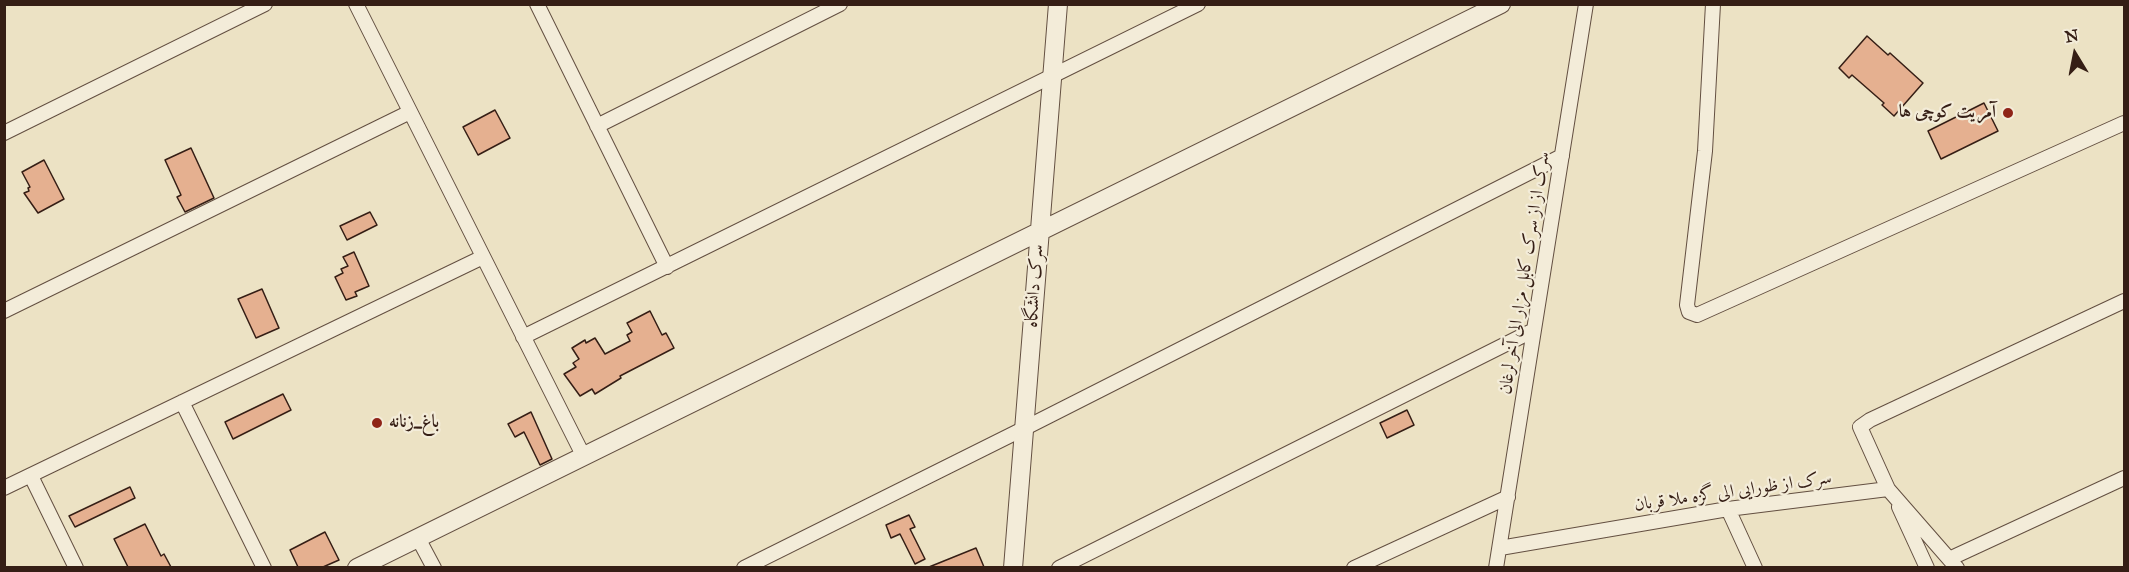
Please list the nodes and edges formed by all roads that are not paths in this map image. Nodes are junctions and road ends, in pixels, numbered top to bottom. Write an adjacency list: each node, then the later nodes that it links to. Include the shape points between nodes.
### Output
1 (265, 4): 14 (street)
2 (356, 4): 11 (street)
3 (537, 4): 13 (street)
4 (840, 4): 13 (street)
5 (1059, 4): 10 (street, سرک دانشگاه)
6 (1198, 4): 10 (street)
7 (1502, 4): 16 (street)
8 (1586, 4): 15 (street, سرک از از سرک کابل مزار الی آخر لرغان)
9 (1713, 4): 12 (street, via 1705,151 1687,305 1689,312 1697,315)
10 (1052, 76): 16 (street, سرک دانشگاه); 18 (street)
11 (410, 112): 17 (street); 20 (street)
12 (2124, 123)
13 (597, 126): 18 (street)
14 (4, 132)
15 (1562, 156): 21 (street, سرک از از سرک کابل مزار الی آخر لرغان); 24 (street)
16 (1039, 233): 24 (street, سرک دانشگاه); 25 (street)
17 (483, 257): 22 (street); 23 (street)
18 (667, 267): 22 (street)
19 (2124, 302): 29 (street, via 1860,427)
20 (4, 311)
21 (1534, 330): 30 (street, سرک از از سرک کابل مزار الی آخر لرغان); 41 (street)
22 (523, 337): 25 (street)
23 (182, 402): 26 (street); 36 (street)
24 (1023, 429): 39 (street); 40 (street, سرک دانشگاه)
25 (584, 457): 32 (street)
26 (31, 476): 28 (street); 35 (street)
27 (2124, 478): 34 (street)
28 (4, 488)
29 (1892, 494): 31 (street, سرک از ظورایی الی گزه ملا قربان); 34 (street); 45 (street)
30 (1508, 496): 33 (street, سرک از از سرک کابل مزار الی آخر لرغان); 42 (street)
31 (1728, 508): 33 (street, سرک از ظورایی الی گزه ملا قربان); 44 (street)
32 (418, 538): 37 (street); 38 (street)
33 (1500, 548): 43 (street)
34 (1953, 563)
35 (76, 567)
36 (264, 567)
37 (357, 567)
38 (434, 567)
39 (744, 567)
40 (1012, 567)
41 (1059, 567)
42 (1354, 567)
43 (1496, 567)
44 (1755, 567)
45 (1927, 567)

